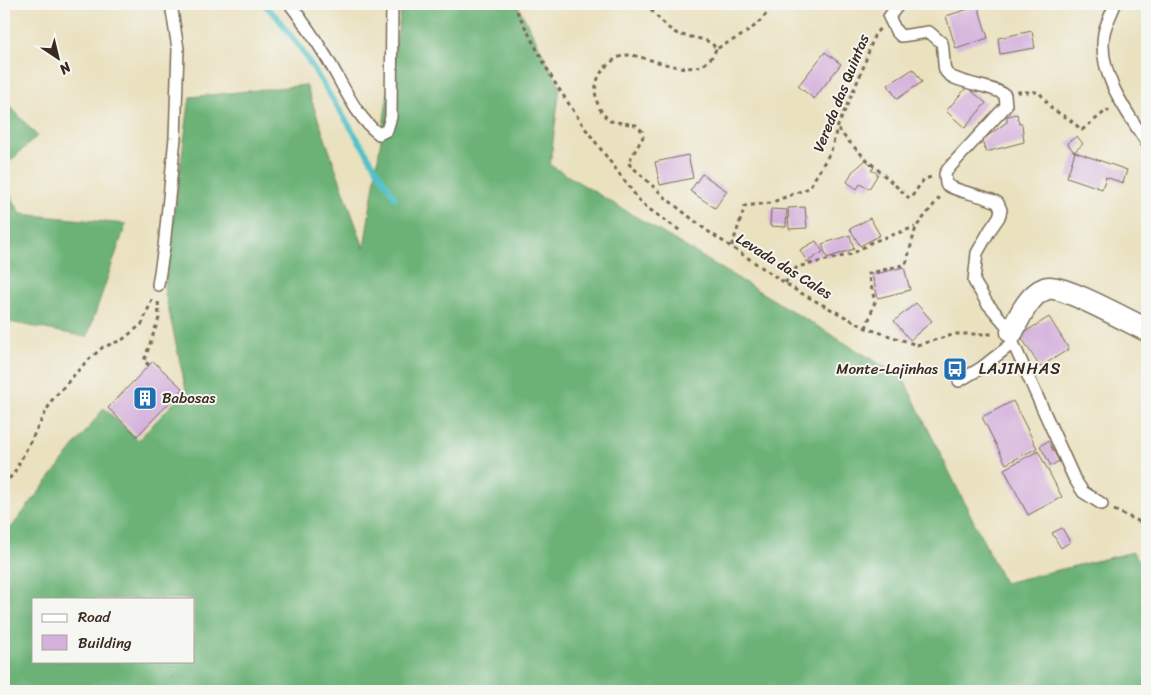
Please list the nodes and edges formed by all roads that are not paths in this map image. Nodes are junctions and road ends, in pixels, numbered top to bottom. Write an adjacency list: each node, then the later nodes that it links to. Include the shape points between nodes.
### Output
1 (171, 4): 7 (lane, via 178,49 175,138)
2 (290, 4): 3 (lane, via 357,108 379,134 388,130 391,117)
3 (392, 4)
4 (898, 4): 9 (lane, via 889,18 901,36 929,32 942,43 945,71 950,77 1005,95 1006,106 945,174 949,186 990,199 998,203 1001,210 977,253 974,282)
5 (1116, 4): 6 (lane, via 1104,31 1102,51 1114,89)
6 (1147, 143)
7 (158, 285)
8 (1147, 330): 9 (street, via 1053,288 1037,294 1030,302)
9 (1012, 338): 10 (lane, via 981,368); 11 (lane, via 1074,478 1083,492)
10 (959, 380)
11 (1102, 504)

